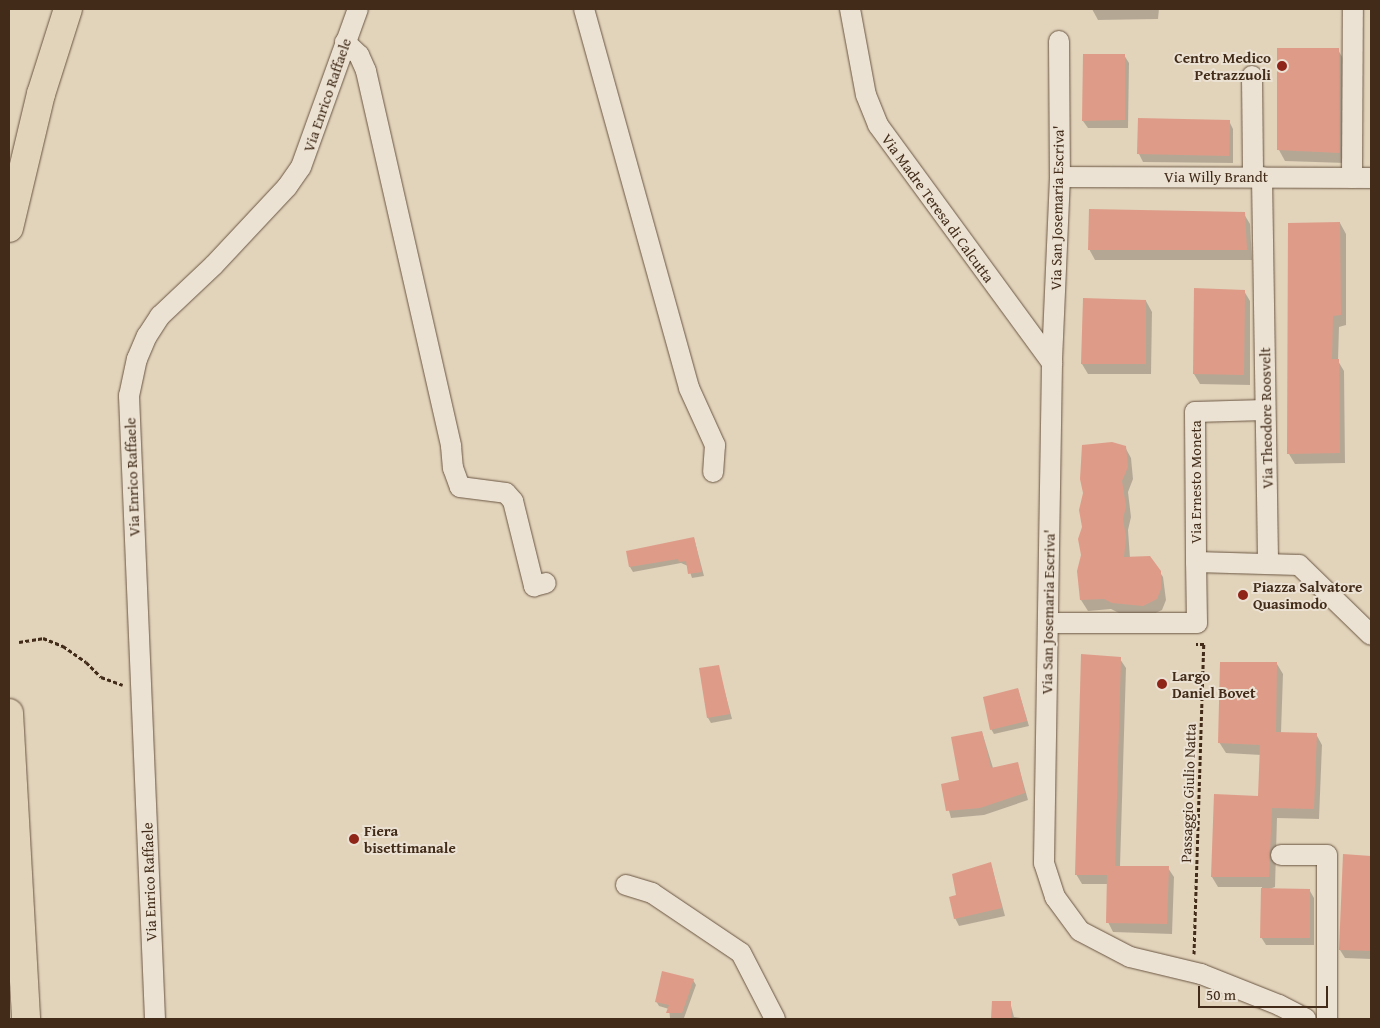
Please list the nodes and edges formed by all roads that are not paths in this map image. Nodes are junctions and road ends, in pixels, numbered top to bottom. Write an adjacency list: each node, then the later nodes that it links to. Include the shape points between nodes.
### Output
1 (68, 9): 12 (highway, via 41,94)
2 (584, 9): 15 (street, via 689,388 715,445)
3 (850, 9): 13 (street, Via Madre Teresa di Calcutta, via 866,95 878,125)
4 (1353, 9): 11 (street)
5 (355, 11): 7 (street, Via Enrico Raffaele)
6 (1059, 41): 9 (street, Via San Josemaria Escriva')
7 (345, 42): 18 (street, via 359,55 366,71 451,446 452,468 460,487 506,493 513,501 534,586); 25 (street, Via Enrico Raffaele, via 301,167 287,187 214,265 160,316 137,359 129,396)
8 (1252, 76): 10 (street, Via Theodore Roosvelt)
9 (1060, 177): 10 (street, Via Willy Brandt); 13 (street, Via San Josemaria Escriva')
10 (1258, 177): 11 (street, Via Willy Brandt); 14 (street, Via Theodore Roosvelt)
11 (1362, 178)
12 (9, 228)
13 (1052, 364): 19 (street, Via San Josemaria Escriva')
14 (1265, 410): 16 (street, Via Ernesto Moneta, via 1195,412); 17 (street, Via Theodore Roosvelt)
15 (713, 472)
16 (1196, 562): 17 (street, Via Ernesto Moneta); 19 (street, Via Ernesto Moneta, via 1197,623)
17 (1268, 563): 20 (street, via 1299,565)
18 (546, 583)
19 (1048, 623): 27 (street, Via San Josemaria Escriva', via 1044,863 1055,897 1080,931 1130,957 1201,974 1280,1005)
20 (1371, 635)
21 (9, 713): 24 (highway)
22 (1281, 854): 28 (street, via 1327,855)
23 (626, 884): 26 (street, via 652,893 741,953)
24 (26, 1019)
25 (155, 1019)
26 (776, 1019)
27 (1306, 1019)
28 (1327, 1019)

